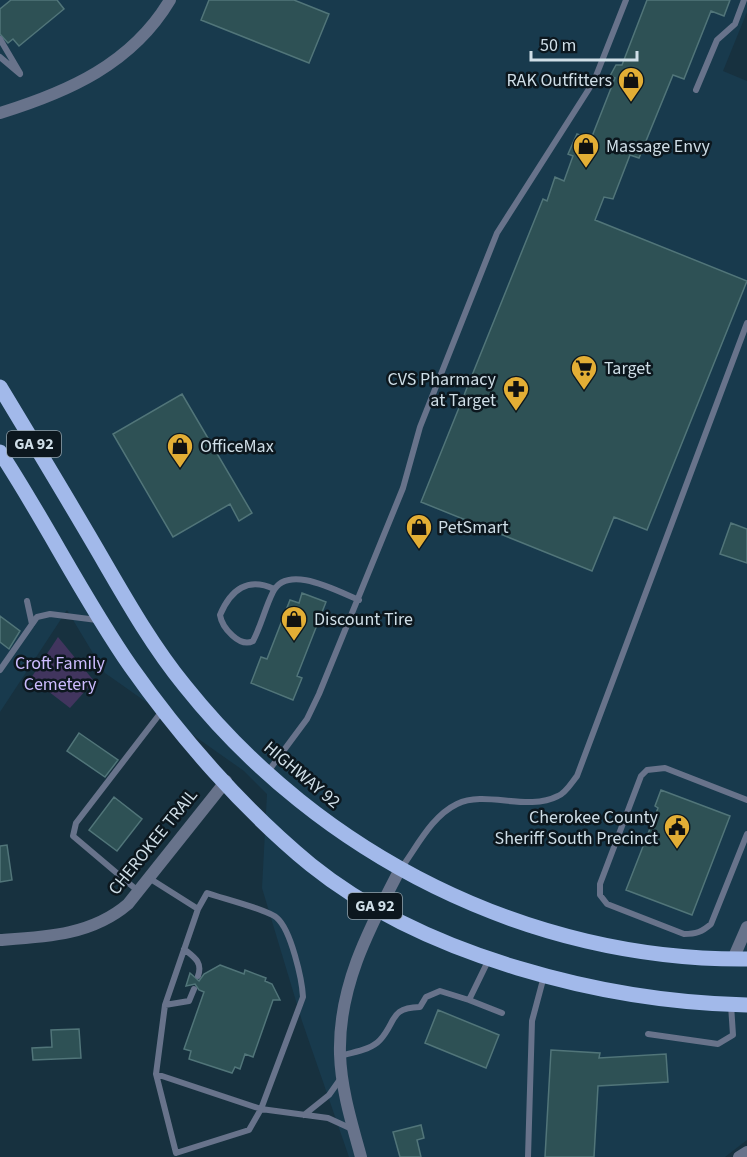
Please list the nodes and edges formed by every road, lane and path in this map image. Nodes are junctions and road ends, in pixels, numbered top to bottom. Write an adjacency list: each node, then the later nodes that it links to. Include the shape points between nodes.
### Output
1 (171, 0): 9 (street, via 142,37 94,76 67,90)
2 (626, 0): 14 (lane, via 594,81 496,233 420,427 403,488)
3 (744, 0): 8 (lane, via 735,24 717,40)
4 (0, 39): 7 (lane, via 21,74)
5 (0, 57): 7 (lane)
6 (0, 64): 7 (lane)
7 (10, 68)
8 (696, 90)
9 (0, 113)
10 (747, 323): 24 (lane, via 577,776 560,796 538,803 458,804 438,817)
11 (0, 387): 20 (main road, HIGHWAY 92 / GA 92, via 158,649 215,721)
12 (0, 452): 16 (main road, GA 92)
13 (274, 589): 13 (lane, via 253,641 242,642 221,621 220,615 248,584 259,582); 14 (lane, via 285,580 301,578)
14 (359, 600): 20 (lane, via 307,719)
15 (27, 601): 17 (lane)
16 (101, 621): 17 (lane, via 50,614 37,617); 19 (main road, GA 92)
17 (32, 624): 18 (lane)
18 (0, 670)
19 (163, 710): 21 (main road, GA 92); 26 (lane, via 76,823 73,836)
20 (267, 773): 24 (main road, HIGHWAY 92 / GA 92, via 339,832)
21 (226, 781): 25 (street, CHEROKEE TRAIL); 28 (main road, GA 92, via 312,866)
22 (747, 800): 23 (lane, via 665,768 647,770 641,776 600,884 600,895 607,904 684,934 694,934 711,924)
23 (747, 834)
24 (400, 869): 28 (street); 33 (main road, HIGHWAY 92 / GA 92, via 477,907 556,934 643,953)
25 (148, 878): 26 (street, CHEROKEE TRAIL); 27 (lane)
26 (138, 891): 30 (street, CHEROKEE TRAIL, via 114,916 97,925 53,936)
27 (198, 909): 31 (lane); 45 (lane, via 207,893 277,918 285,930 302,982 303,997)
28 (380, 909): 32 (main road, GA 92); 42 (street, via 344,999)
29 (747, 927): 33 (street)
30 (0, 940)
31 (184, 949): 34 (lane, via 198,961); 39 (lane)
32 (489, 959): 35 (main road, GA 92); 37 (lane)
33 (740, 959)
34 (198, 976)
35 (543, 976): 38 (main road, GA 92, via 633,995); 50 (lane, via 532,1021)
36 (194, 988): 39 (lane, via 189,1001)
37 (469, 1000): 40 (lane); 42 (lane, via 440,991 426,997 420,1007 406,1008 394,1015 380,1041)
38 (739, 1004): 41 (lane, via 733,1035 718,1044)
39 (165, 1005): 43 (lane)
40 (502, 1013)
41 (648, 1034)
42 (340, 1056): 44 (street)
43 (156, 1074): 45 (lane); 45 (lane, via 176,1154 249,1130)
44 (342, 1076): 46 (lane, via 329,1095); 47 (street)
45 (261, 1109): 46 (lane)
46 (303, 1115): 47 (lane, via 328,1118)
47 (354, 1130): 49 (street)
48 (747, 1152): 51 (street)
49 (361, 1157)
50 (528, 1157)
51 (739, 1157)

